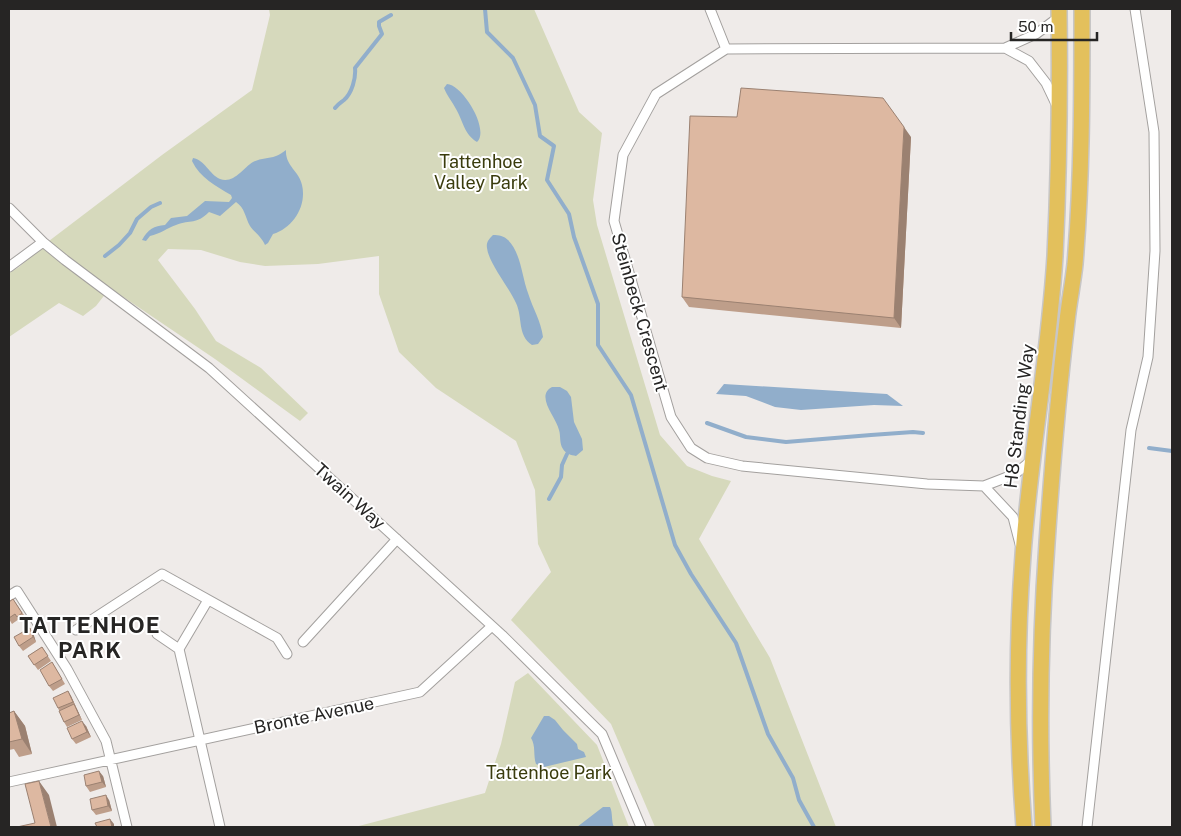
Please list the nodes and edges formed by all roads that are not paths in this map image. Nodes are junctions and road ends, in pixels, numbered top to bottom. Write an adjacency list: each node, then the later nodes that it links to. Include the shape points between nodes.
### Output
1 (710, 9): 6 (street)
2 (1082, 9): 30 (highway, H8 Standing Way, via 1082,145 1043,612 1040,708)
3 (1135, 9): 31 (street, via 1154,132 1154,260 1148,357 1131,430)
4 (1059, 13): 5 (street, via 1036,34); 7 (highway, H8 Standing Way)
5 (1005, 48): 6 (street); 7 (street, via 1029,61 1046,83)
6 (726, 49): 12 (street, Steinbeck Crescent, via 656,94 623,154 614,221 671,417 691,448 707,458 742,466 927,484)
7 (1059, 109): 11 (highway, H8 Standing Way, via 1055,256)
8 (9, 208): 9 (street, Twain Way)
9 (42, 242): 10 (street); 13 (street, Twain Way, via 209,368)
10 (9, 267)
11 (1032, 459): 12 (street, Steinbeck Crescent, via 1015,474); 14 (highway, H8 Standing Way)
12 (984, 486): 14 (street, via 1012,516)
13 (397, 539): 17 (street, Twain Way); 20 (street)
14 (1023, 555): 29 (highway, H8 Standing Way, via 1018,667)
15 (9, 596): 24 (street, via 17,591 57,653 106,741)
16 (208, 600): 18 (street, via 162,574); 21 (street); 22 (street, via 278,638)
17 (492, 626): 23 (street, Bronte Avenue, via 420,692); 28 (street, Twain Way, via 602,734)
18 (76, 630)
19 (157, 634): 21 (street)
20 (303, 642)
21 (179, 649): 23 (street)
22 (287, 654)
23 (200, 740): 24 (street, Bronte Avenue); 27 (street)
24 (112, 760): 25 (street, Bronte Avenue); 26 (street)
25 (9, 782)
26 (126, 827)
27 (220, 827)
28 (641, 827)
29 (1024, 827)
30 (1043, 827)
31 (1087, 827)

